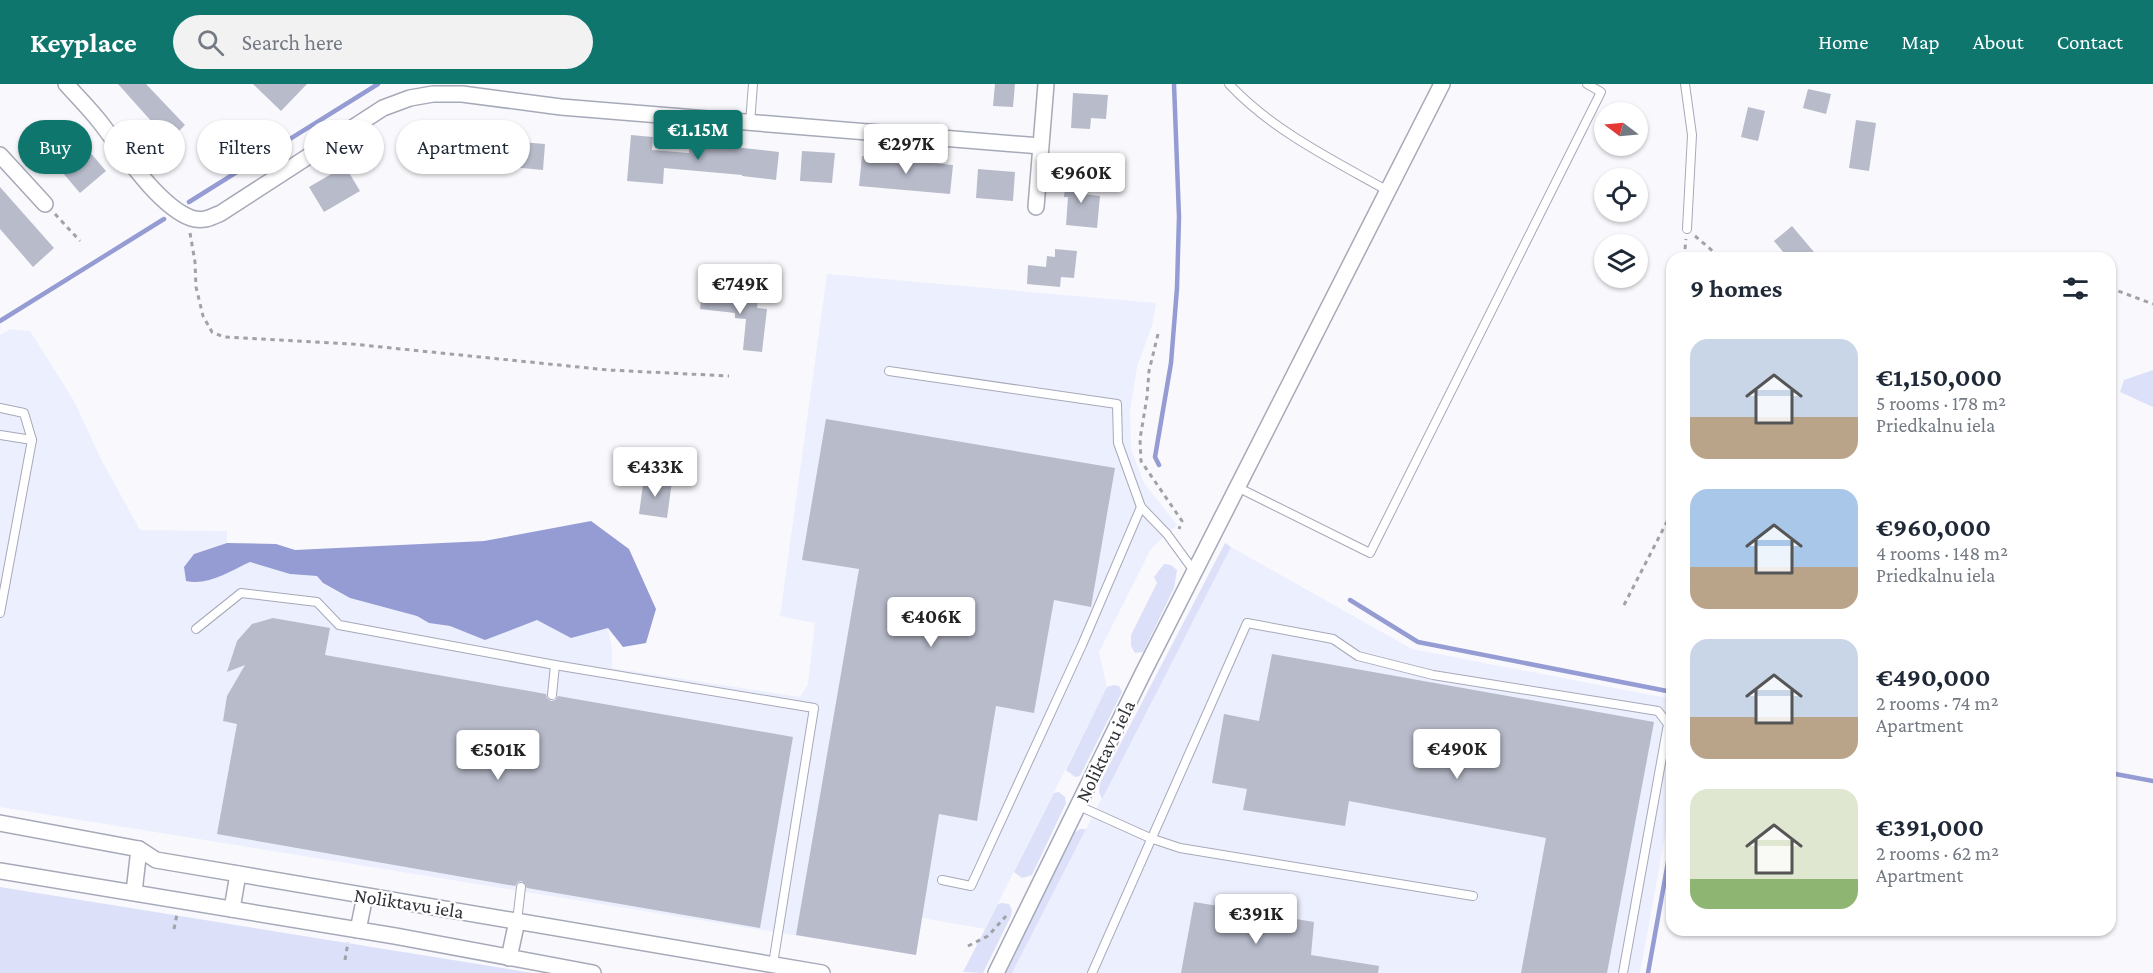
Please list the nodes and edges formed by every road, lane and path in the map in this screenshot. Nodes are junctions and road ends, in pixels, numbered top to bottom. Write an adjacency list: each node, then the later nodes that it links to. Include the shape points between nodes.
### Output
1 (66, 84): 14 (street, via 134,166)
2 (753, 84): 8 (lane)
3 (1046, 84): 9 (street)
4 (1229, 84): 11 (lane, via 1282,128)
5 (1442, 84): 11 (street, Noliktavu iela)
6 (1587, 84): 27 (lane, via 1601,92 1370,553)
7 (1685, 84): 15 (lane, via 1692,135)
8 (750, 123): 9 (street); 14 (street, via 434,94 383,108 221,213 199,220)
9 (1040, 146): 13 (street)
10 (0, 155): 12 (street)
11 (1388, 191): 27 (street, Noliktavu iela)
12 (45, 204): 16 (path)
13 (1036, 207)
14 (180, 213): 23 (path, via 189,229 203,316 212,332 224,337 352,344 608,370)
15 (1687, 229): 17 (path); 18 (path)
16 (80, 241)
17 (1685, 252)
18 (1714, 252)
19 (2116, 290): 20 (path)
20 (2153, 304)
21 (1158, 334): 30 (path, via 1149,371 1141,461 1182,521)
22 (889, 371): 28 (lane, via 1118,404 1118,443)
23 (729, 376)
24 (0, 408): 26 (lane, via 24,413)
25 (0, 435): 26 (lane)
26 (32, 440): 33 (lane)
27 (1237, 487): 31 (street, Noliktavu iela)
28 (1141, 507): 30 (lane); 45 (lane, via 971,886)
29 (1666, 524): 32 (path)
30 (1173, 542): 31 (lane)
31 (1194, 571): 39 (street, Noliktavu iela)
32 (1624, 605)
33 (0, 613)
34 (196, 629): 35 (lane, via 241,593 317,602 339,625)
35 (555, 665): 36 (lane); 56 (lane, via 814,708)
36 (552, 695)
37 (1666, 721): 41 (lane, via 1658,711 1433,675 1358,656 1333,639 1247,624)
38 (1666, 735): 61 (lane)
39 (1079, 806): 41 (lane); 51 (street, Noliktavu iela)
40 (0, 823): 42 (street, Noliktavu iela)
41 (1150, 838): 49 (lane, via 1180,848); 60 (lane)
42 (140, 849): 44 (street, Noliktavu iela, via 156,860); 47 (street)
43 (0, 870): 47 (street, Noliktavu iela)
44 (238, 874): 48 (street, Noliktavu iela); 50 (street)
45 (942, 880)
46 (520, 886): 52 (lane)
47 (134, 892): 50 (street, Noliktavu iela)
48 (365, 896): 52 (street, Noliktavu iela); 53 (street)
49 (1473, 896)
50 (232, 909): 53 (street, Noliktavu iela)
51 (1027, 909): 54 (path, via 1012,910 988,936); 59 (street, Noliktavu iela)
52 (517, 921): 55 (street); 56 (street, Noliktavu iela)
53 (358, 930): 55 (street, Noliktavu iela)
54 (968, 946)
55 (509, 958): 57 (street, Noliktavu iela)
56 (771, 969): 58 (street, Noliktavu iela)
57 (593, 973)
58 (822, 973)
59 (996, 973)
60 (1092, 973)
61 (1623, 973)

